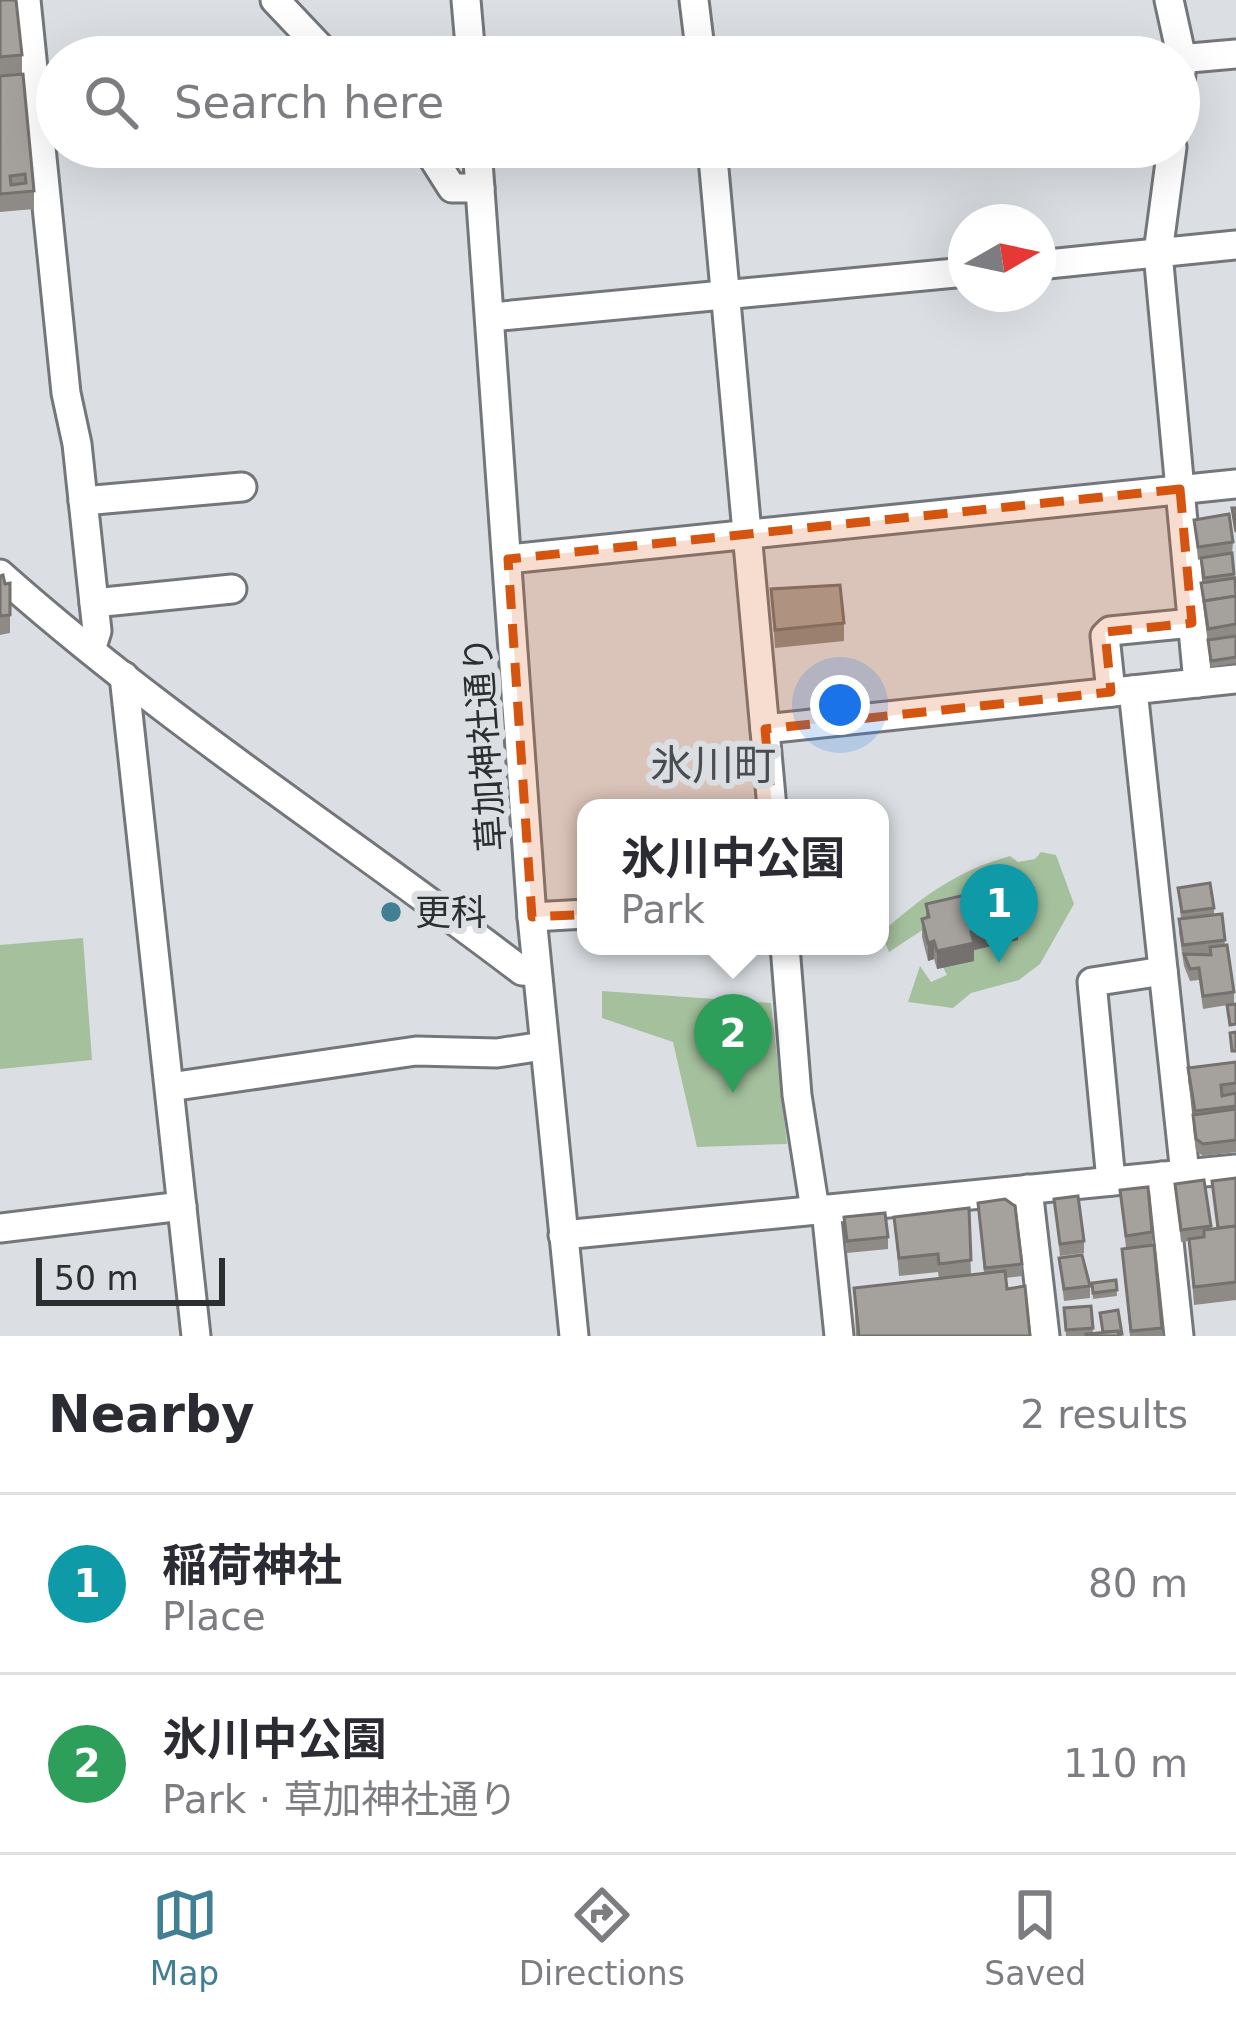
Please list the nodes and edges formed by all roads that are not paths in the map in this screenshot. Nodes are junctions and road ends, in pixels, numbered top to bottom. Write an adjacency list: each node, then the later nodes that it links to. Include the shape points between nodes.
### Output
1 (26, 0): 12 (street)
2 (274, 0): 6 (street)
3 (466, 0): 7 (street)
4 (694, 0): 8 (street)
5 (1169, 0): 9 (street)
6 (305, 36)
7 (469, 36)
8 (698, 36)
9 (1176, 36)
10 (1236, 54): 11 (street)
11 (1200, 57)
12 (36, 98)
13 (43, 168): 28 (street)
14 (439, 168): 18 (street, via 452,188)
15 (479, 168): 18 (street, 草加神社通り)
16 (714, 168): 23 (street)
17 (1169, 168): 20 (street)
18 (481, 188): 24 (street, 草加神社通り)
19 (1236, 245): 20 (street)
20 (1157, 253): 21 (street); 27 (street)
21 (1056, 263)
22 (948, 274): 23 (street)
23 (729, 296): 24 (street); 29 (street)
24 (491, 317): 30 (street, 草加神社通り)
25 (1236, 484): 27 (street)
26 (242, 488): 28 (street)
27 (1180, 489): 29 (street); 34 (street)
28 (83, 501): 33 (street)
29 (748, 531): 30 (street); 40 (street)
30 (508, 559): 43 (street, 草加神社通り)
31 (0, 574): 35 (street)
32 (232, 589): 33 (street)
33 (94, 603): 35 (street)
34 (1192, 623): 38 (street); 39 (street, via 1105,636)
35 (91, 650): 36 (street)
36 (124, 676): 46 (street, via 368,862 522,970); 48 (street)
37 (1236, 679): 38 (street)
38 (1198, 683): 39 (street)
39 (1122, 691): 40 (street); 45 (street)
40 (765, 729): 41 (street)
41 (771, 799)
42 (577, 914): 43 (street)
43 (532, 917): 46 (street, 草加神社通り)
44 (786, 955): 54 (street, via 797,1095)
45 (1163, 971): 50 (street); 51 (street, via 1092,982)
46 (537, 972): 47 (street, 草加神社通り)
47 (543, 1046): 48 (street, via 416,1051); 56 (street, 草加神社通り)
48 (170, 1087): 53 (street)
49 (1236, 1168): 50 (street)
50 (1173, 1175): 51 (street); 61 (street)
51 (1111, 1181): 52 (street)
52 (1028, 1190): 54 (street); 60 (street)
53 (182, 1206): 55 (street); 57 (street)
54 (820, 1210): 56 (street); 59 (street)
55 (0, 1228)
56 (563, 1235): 58 (street, 草加神社通り)
57 (196, 1336)
58 (574, 1336)
59 (838, 1336)
60 (1045, 1336)
61 (1179, 1336)

